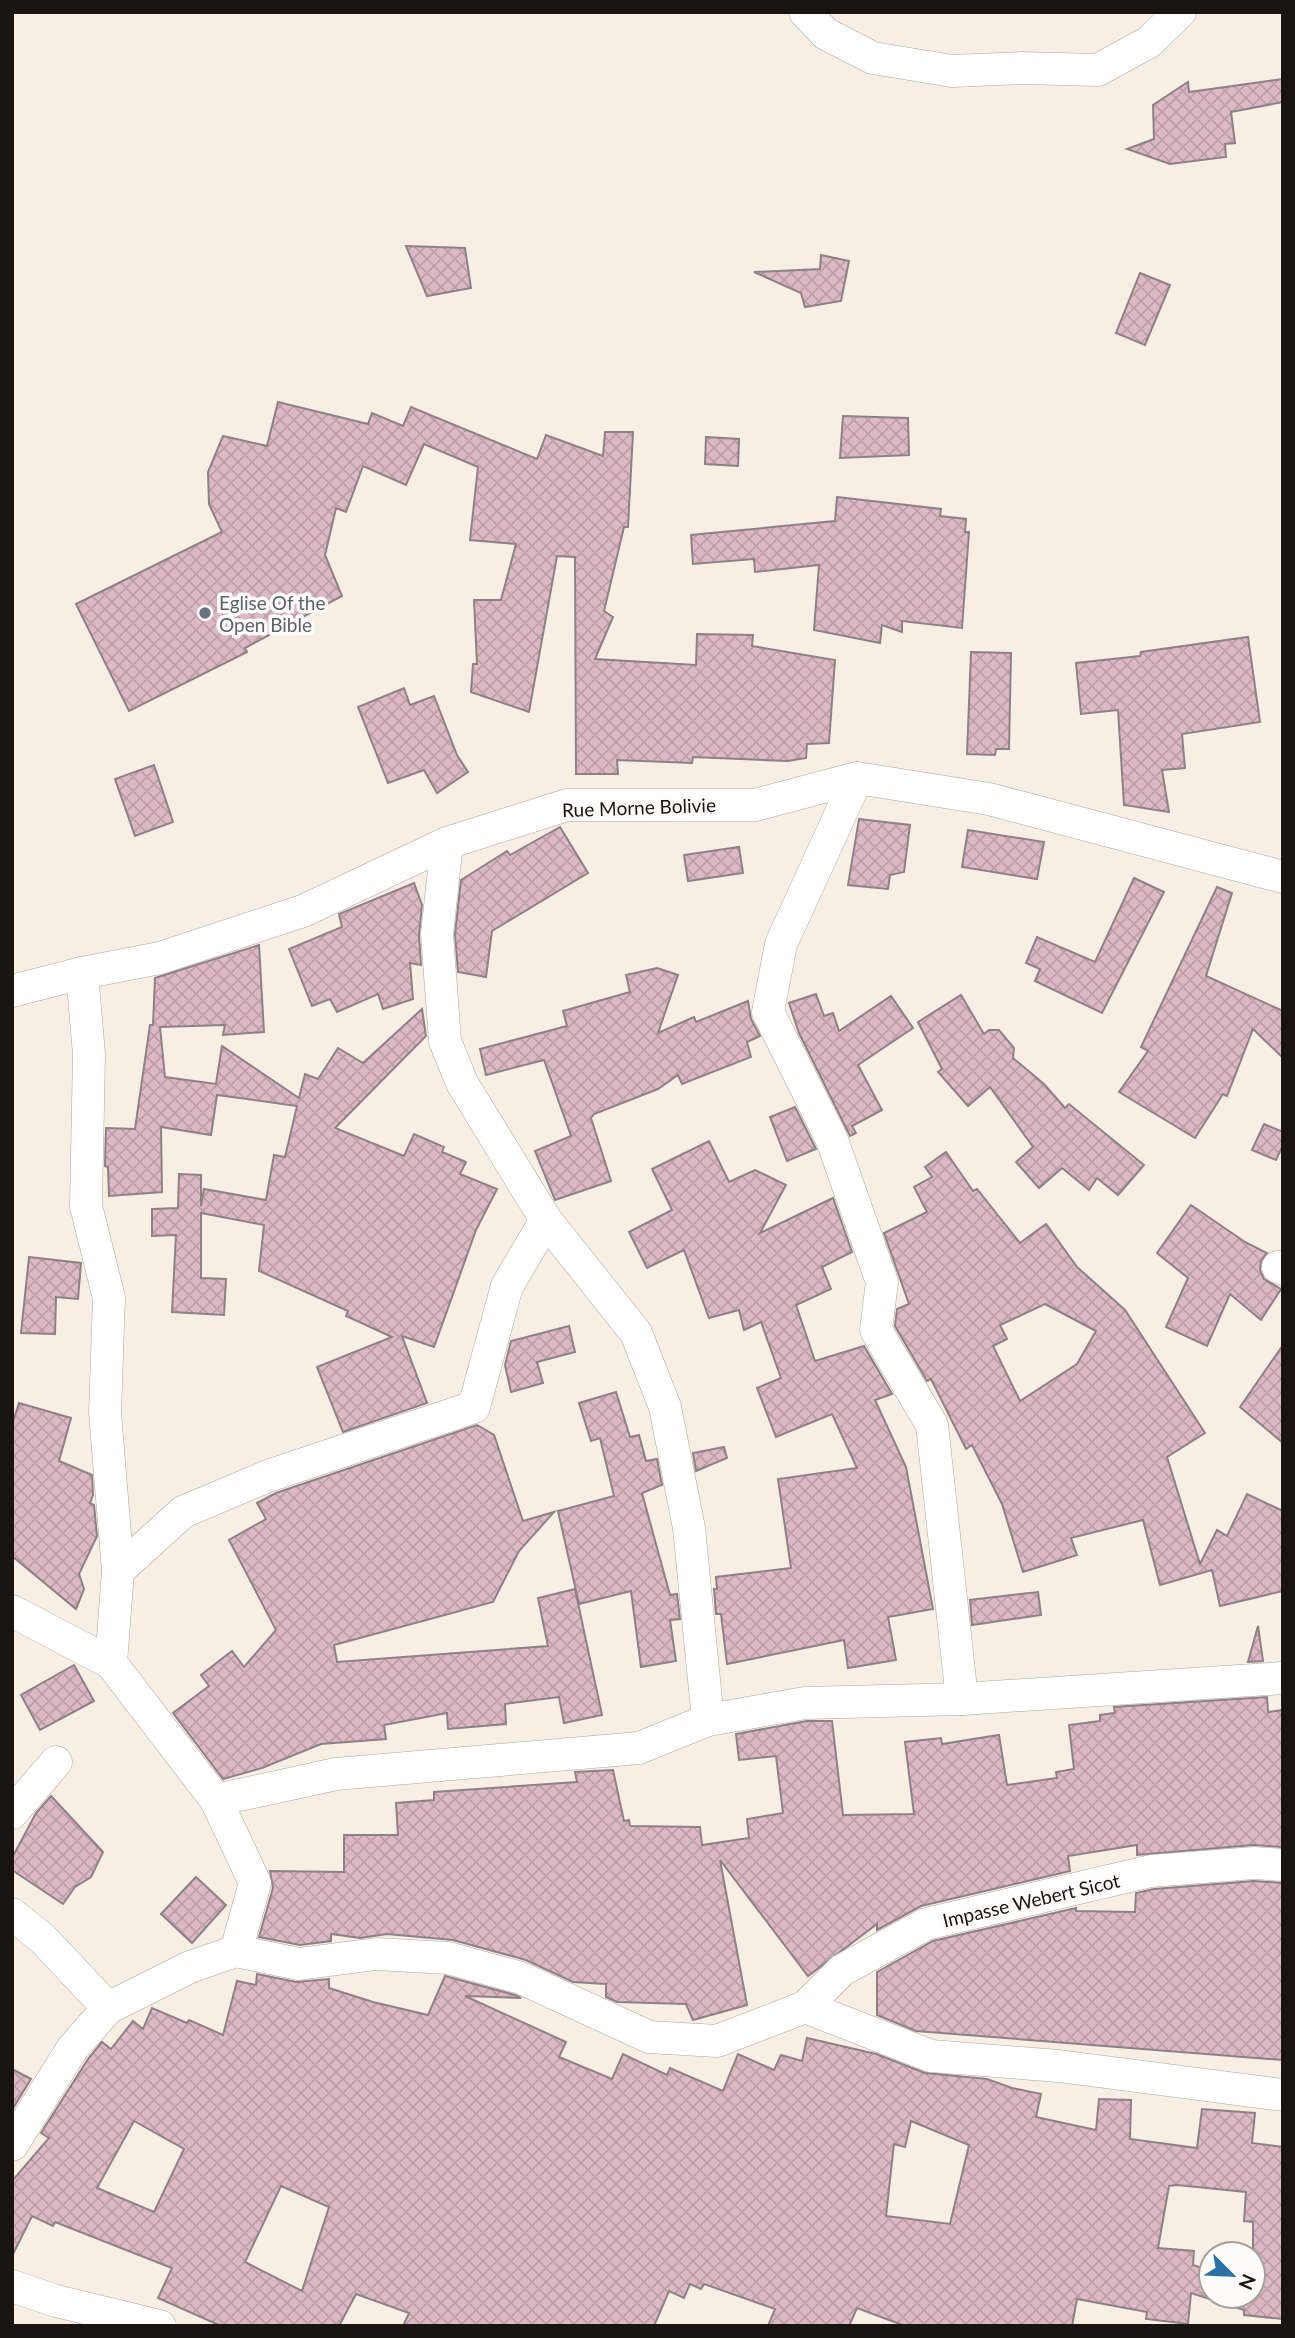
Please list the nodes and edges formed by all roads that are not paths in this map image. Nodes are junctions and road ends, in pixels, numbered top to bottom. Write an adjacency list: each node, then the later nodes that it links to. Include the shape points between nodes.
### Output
1 (805, 12): 2 (street, via 826,34 873,58 952,71 1098,70 1149,42)
2 (1180, 12)
3 (857, 778): 4 (street, Rue Morne Bolivie, via 755,805 568,805); 5 (street, Rue Morne Bolivie, via 989,799); 13 (street, via 781,944 768,1012 832,1140 882,1282 876,1330 932,1425)
4 (447, 843): 6 (street, Rue Morne Bolivie, via 303,911 160,958); 8 (street, via 437,934 445,1041 463,1083)
5 (1283, 877)
6 (82, 973): 7 (street, Rue Morne Bolivie); 9 (street, via 89,1054 86,1206 110,1297 106,1413)
7 (12, 991)
8 (545, 1220): 9 (street, via 507,1286 474,1407 268,1476 183,1512); 14 (street, via 636,1333 665,1407 689,1528)
9 (118, 1571): 11 (street)
10 (12, 1611): 11 (street)
11 (111, 1663): 16 (street)
12 (1283, 1678): 13 (street)
13 (962, 1699): 14 (street, via 805,1703)
14 (708, 1720): 16 (street, via 639,1748 335,1774)
15 (56, 1762): 17 (street)
16 (216, 1800): 20 (street, via 255,1883)
17 (12, 1813)
18 (1283, 1866): 21 (street, Impasse Webert Sicot, via 1255,1863 1151,1871 926,1924 842,1970)
19 (12, 1914): 22 (street, via 43,1939)
20 (236, 1951): 21 (street, via 299,1964 376,1954 448,1958 522,1978 649,2037 717,2041); 22 (street, via 190,1966)
21 (805, 2007): 23 (street, via 931,2056 1059,2066)
22 (108, 2008): 24 (street, via 72,2049)
23 (1283, 2095)
24 (12, 2145)
25 (12, 2286): 26 (street)
26 (160, 2326)

